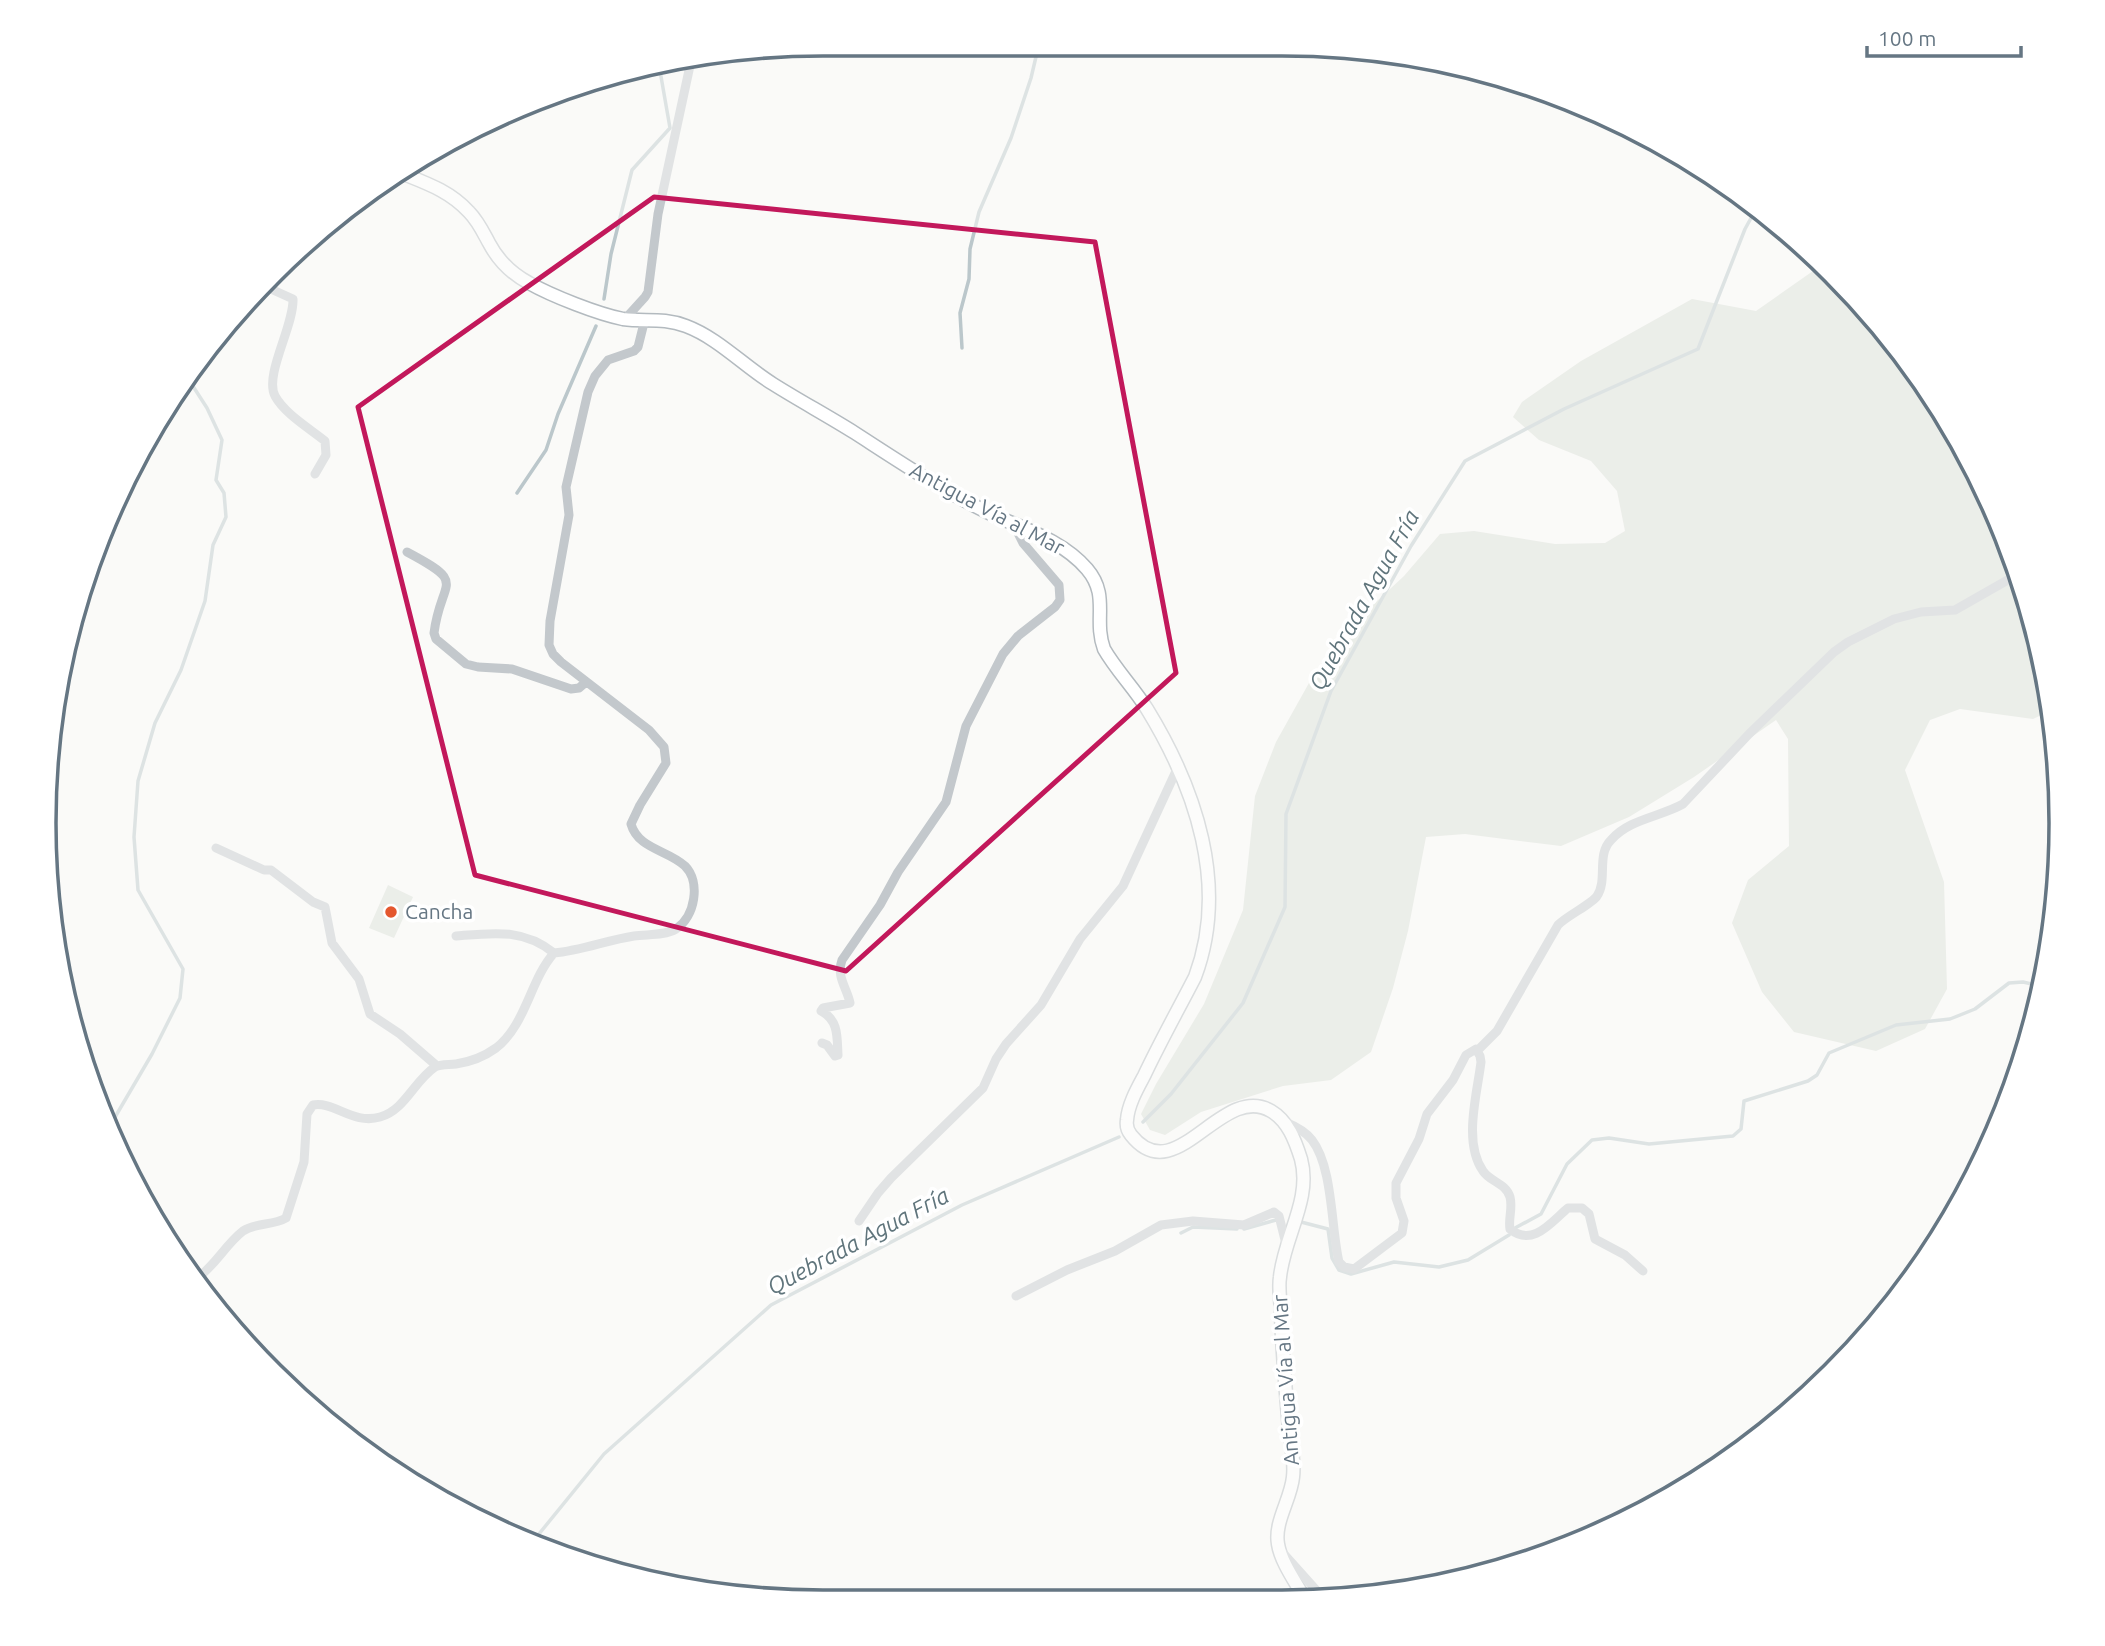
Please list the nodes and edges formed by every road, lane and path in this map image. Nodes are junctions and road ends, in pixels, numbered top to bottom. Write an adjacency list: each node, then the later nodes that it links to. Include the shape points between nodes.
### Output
1 (689, 68): 4 (street, via 658,214 648,292)
2 (410, 177): 4 (main road, Antigua Vía al Mar, via 448,193 471,213 497,256 530,284)
3 (273, 290): 6 (street, via 293,299 272,382 275,395 325,441 326,455)
4 (625, 319): 5 (main road, Antigua Vía al Mar)
5 (645, 319): 7 (main road, Antigua Vía al Mar, via 697,330 771,383 929,481); 10 (street, via 638,347 608,360 595,376 566,487 569,515 549,645 561,662)
6 (316, 474)
7 (1018, 525): 11 (main road, Antigua Vía al Mar, via 1065,550 1094,578 1100,592 1104,649 1145,707); 15 (street, via 1023,543 1059,585 1060,600 1003,654 966,726 946,802 842,960 839,970 850,1003 821,1011 832,1019 838,1055)
8 (407, 552): 10 (street, via 447,581 434,633 466,664 512,669 571,689)
9 (2009, 579): 16 (street, via 1955,610 1894,619 1848,642 1749,734 1683,804 1643,820 1609,841 1596,898 1558,925 1497,1031)
10 (586, 682): 14 (street, via 664,747 666,763 631,824 645,843 685,866 694,892 686,920 674,930)
11 (1177, 769): 18 (main road, Antigua Vía al Mar, via 1203,834 1207,936 1195,977 1136,1091 1126,1119 1128,1130 1147,1148 1161,1151 1188,1142 1242,1107 1264,1107); 19 (street, via 1123,886 1080,939 1041,1005 1006,1044 983,1088 891,1178)
12 (216, 848): 17 (street, via 271,870 325,907 332,943 359,979 370,1014)
13 (456, 936): 14 (street, via 507,932)
14 (554, 953): 17 (street, via 496,1048 459,1064)
15 (822, 1043)
16 (1478, 1050): 18 (street, via 1466,1055 1427,1114 1396,1182 1402,1233 1354,1269 1339,1262 1320,1154 1299,1128); 21 (street, via 1481,1062 1473,1149 1488,1177 1509,1193 1510,1229 1534,1235 1568,1208 1582,1208 1589,1214 1595,1239)
17 (437, 1066): 22 (street, via 392,1112 381,1117 361,1118 313,1105 307,1114 304,1162 286,1218 243,1232)
18 (1285, 1122): 20 (main road, Antigua Vía al Mar, via 1304,1178)
19 (859, 1221)
20 (1286, 1244): 23 (street, via 1274,1212 1244,1225 1193,1221 1161,1225); 24 (main road, Antigua Vía al Mar, via 1279,1278 1294,1462)
21 (1643, 1271)
22 (203, 1274)
23 (1016, 1296)
24 (1279, 1549): 25 (main road); 26 (street)
25 (1300, 1589)
26 (1315, 1589)

